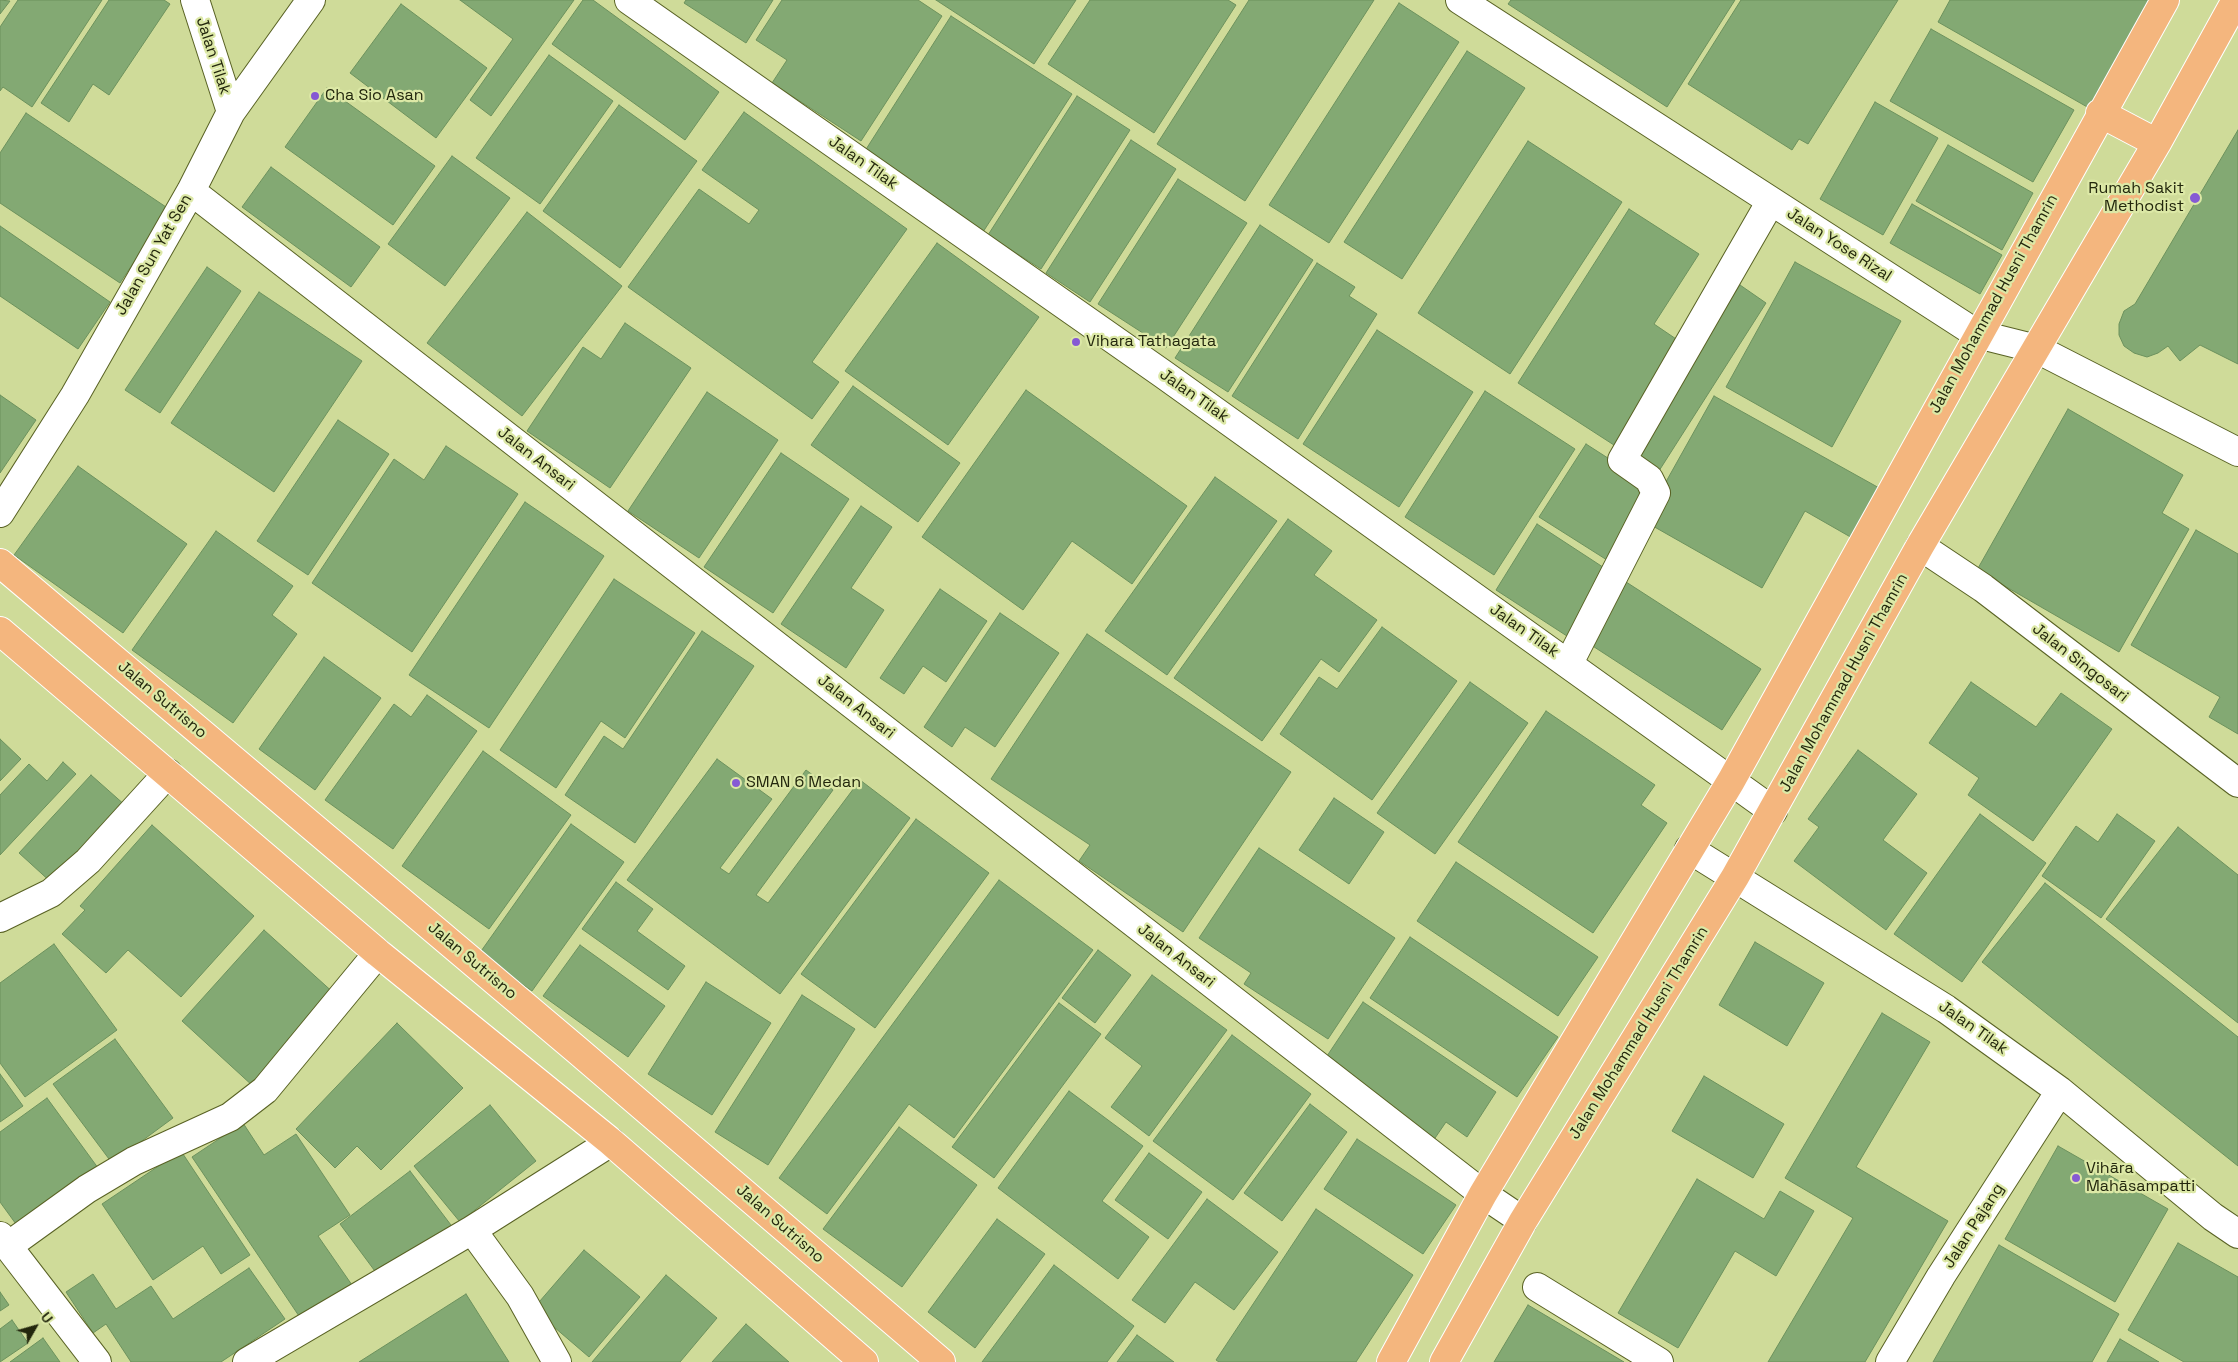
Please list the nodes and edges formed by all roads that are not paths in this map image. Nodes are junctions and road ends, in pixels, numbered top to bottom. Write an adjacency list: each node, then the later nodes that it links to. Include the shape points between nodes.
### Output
1 (195, 0): 7 (street, Jalan Tilak)
2 (312, 0): 7 (street, Jalan Sun Yat Sen)
3 (629, 0): 19 (street, Jalan Tilak, via 1123,345)
4 (1460, 0): 11 (street, Jalan Yose Rizal)
5 (2164, 0): 8 (main road, Jalan Mohammad Husni Thamrin)
6 (2236, 0): 9 (main road, Jalan Mohammad Husni Thamrin)
7 (231, 112): 10 (street, Jalan Sun Yat Sen)
8 (2100, 113): 9 (main road); 12 (main road, Jalan Mohammad Husni Thamrin)
9 (2157, 143): 13 (main road, Jalan Mohammad Husni Thamrin)
10 (191, 191): 15 (street, Jalan Sun Yat Sen, via 75,395); 30 (street, Jalan Ansari)
11 (1771, 201): 12 (street, Jalan Yose Rizal); 19 (street, via 1622,460 1649,479 1656,493)
12 (1977, 334): 13 (street, Jalan Yose Rizal); 21 (main road, Jalan Mohammad Husni Thamrin)
13 (2037, 349): 14 (street, Jalan Yose Rizal); 16 (main road, Jalan Mohammad Husni Thamrin)
14 (2238, 452)
15 (0, 513)
16 (1920, 546): 22 (street, Jalan Singosari, via 1983,588); 23 (main road, Jalan Mohammad Husni Thamrin)
17 (0, 563): 40 (main road, Jalan Sutrisno)
18 (0, 631): 20 (main road)
19 (1569, 663): 21 (street, Jalan Tilak)
20 (168, 773): 26 (street, via 88,861 51,893); 27 (main road)
21 (1731, 781): 23 (street, Jalan Tilak); 24 (main road, Jalan Mohammad Husni Thamrin)
22 (2238, 783)
23 (1773, 811): 25 (main road, Jalan Mohammad Husni Thamrin)
24 (1689, 849): 25 (street, Jalan Tilak); 30 (main road, Jalan Mohammad Husni Thamrin)
25 (1735, 877): 28 (street, Jalan Tilak, via 1946,1008); 31 (main road, Jalan Mohammad Husni Thamrin)
26 (0, 918)
27 (378, 953): 29 (main road); 34 (street, via 266,1090 230,1117 134,1161)
28 (2060, 1091): 33 (street, Jalan Tilak); 44 (street, Jalan Pajang)
29 (611, 1142): 32 (street); 39 (main road)
30 (1483, 1194): 31 (street, Jalan Ansari); 41 (main road, Jalan Mohammad Husni Thamrin)
31 (1523, 1221): 42 (main road, Jalan Mohammad Husni Thamrin)
32 (472, 1230): 37 (street); 38 (street, via 520,1296)
33 (2238, 1234)
34 (4, 1241): 36 (street)
35 (1537, 1287): 43 (street)
36 (97, 1362)
37 (247, 1362)
38 (556, 1362)
39 (864, 1362)
40 (941, 1362)
41 (1390, 1362)
42 (1444, 1362)
43 (1659, 1362)
44 (1890, 1362)

